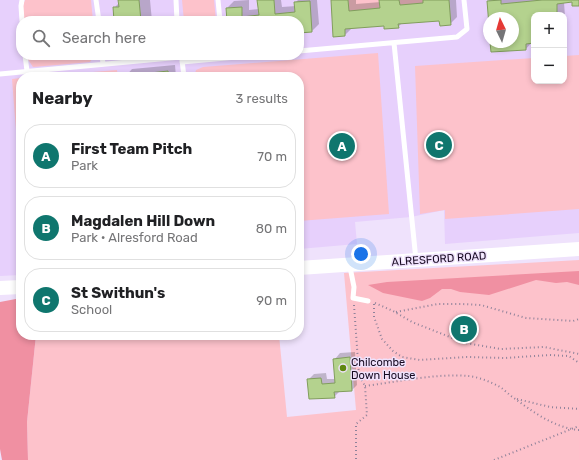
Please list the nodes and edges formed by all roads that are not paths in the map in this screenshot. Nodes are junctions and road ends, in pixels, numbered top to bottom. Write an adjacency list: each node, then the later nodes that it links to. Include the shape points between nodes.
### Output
1 (22, 0): 6 (lane)
2 (96, 0): 7 (lane)
3 (176, 0): 8 (lane)
4 (218, 0): 9 (lane)
5 (464, 0): 10 (lane, via 467,29 457,37)
6 (22, 16)
7 (98, 16)
8 (177, 16)
9 (220, 16)
10 (394, 43): 11 (lane); 23 (lane)
11 (304, 51)
12 (26, 60): 17 (lane)
13 (103, 60): 16 (lane)
14 (155, 60): 16 (lane)
15 (181, 60): 20 (lane)
16 (103, 64): 17 (lane)
17 (27, 71): 19 (lane)
18 (16, 72): 21 (lane)
19 (18, 72)
20 (183, 72)
21 (0, 74)
22 (579, 249): 23 (main road, ALRESFORD ROAD)
23 (416, 261): 24 (main road, ALRESFORD ROAD)
24 (350, 266): 25 (main road, ALRESFORD ROAD); 28 (lane, via 354,287 353,298)
25 (304, 268)
26 (16, 287): 27 (main road)
27 (0, 288)
28 (368, 301)

